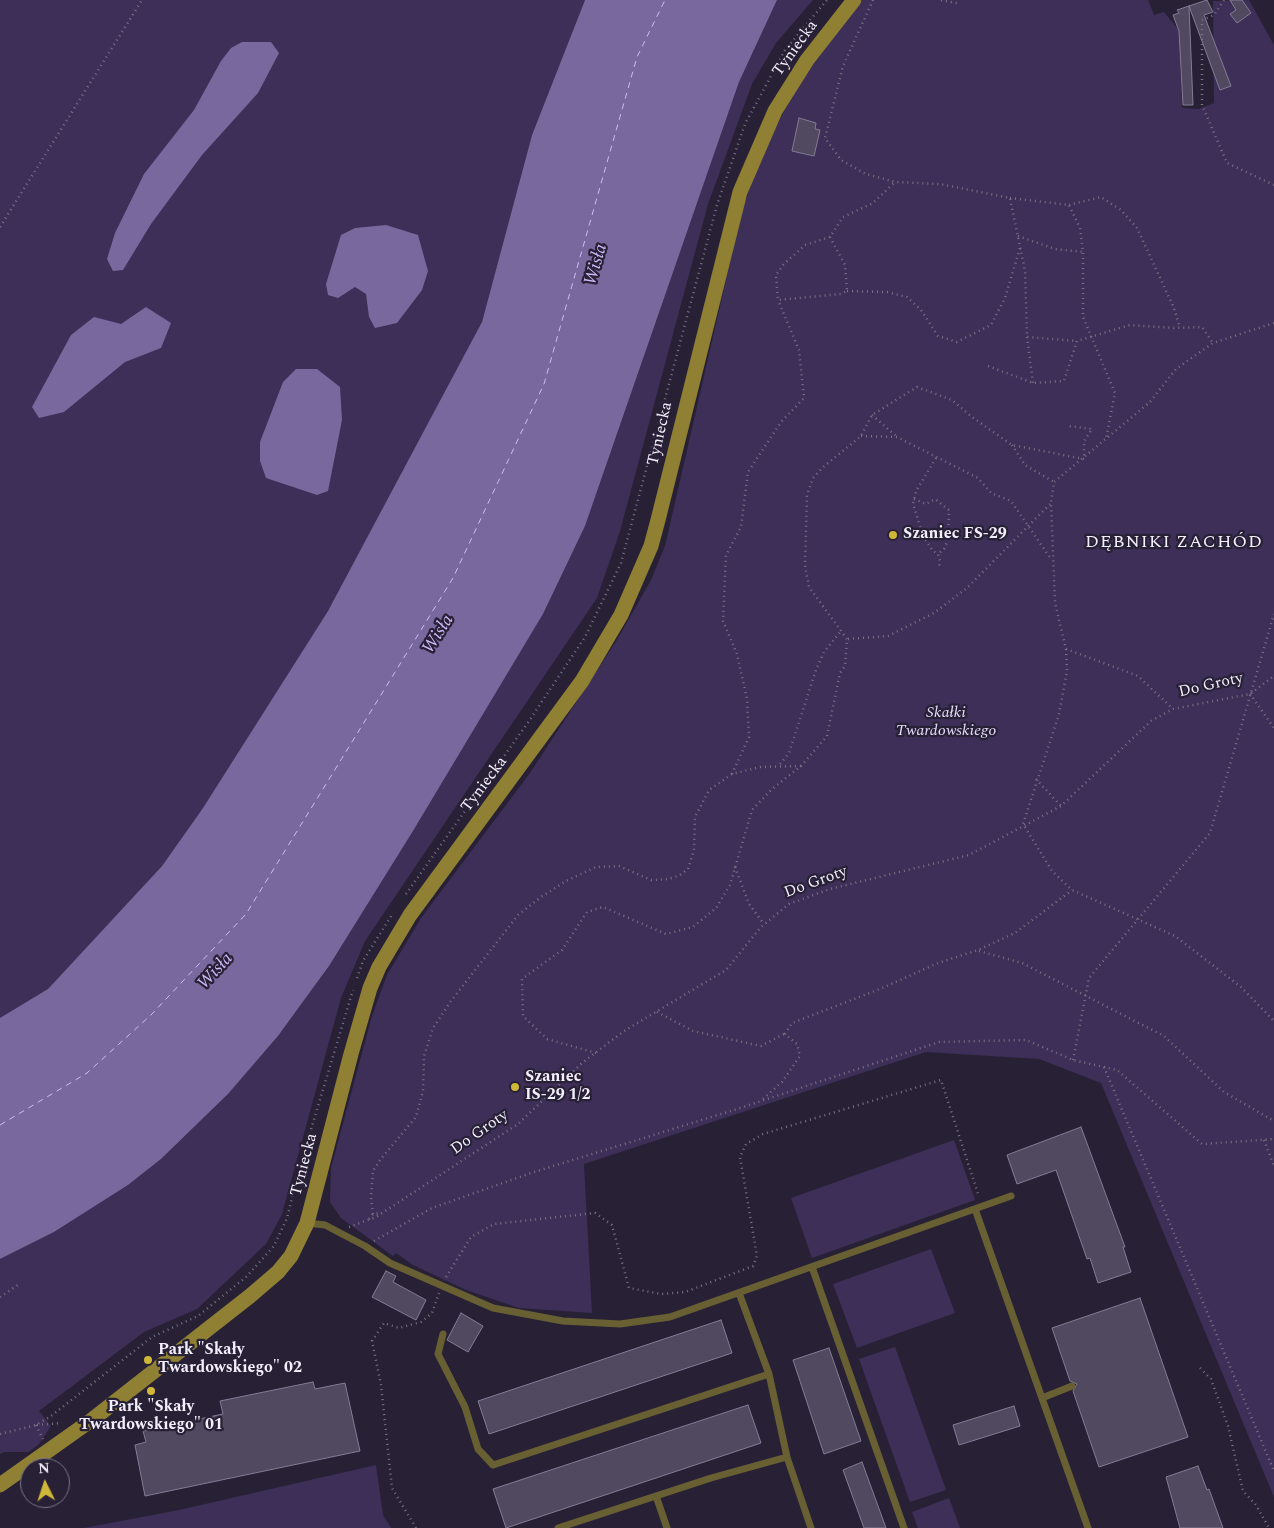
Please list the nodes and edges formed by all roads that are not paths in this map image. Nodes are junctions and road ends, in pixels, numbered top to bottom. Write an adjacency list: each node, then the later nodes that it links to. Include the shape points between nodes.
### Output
1 (854, 0): 4 (street, Tyniecka, via 807,60 779,104 740,192 651,546 621,616 582,681 410,914 379,967 361,1020)
2 (1011, 1196): 3 (lane)
3 (975, 1209): 5 (lane); 10 (lane)
4 (307, 1223): 6 (lane, via 325,1225 390,1263 493,1308 563,1321 620,1324 670,1317); 12 (street, Tyniecka, via 291,1256 250,1296 93,1419)
5 (812, 1267): 6 (lane); 17 (lane)
6 (738, 1293): 8 (lane)
7 (443, 1334): 8 (lane, via 438,1354 465,1407 478,1450 493,1466)
8 (768, 1374): 11 (lane)
9 (1072, 1386): 10 (lane)
10 (1042, 1398): 18 (lane)
11 (786, 1457): 13 (lane); 16 (lane)
12 (0, 1485)
13 (656, 1496): 14 (lane); 15 (lane)
14 (558, 1528)
15 (667, 1528)
16 (811, 1528)
17 (904, 1528)
18 (1088, 1528)

